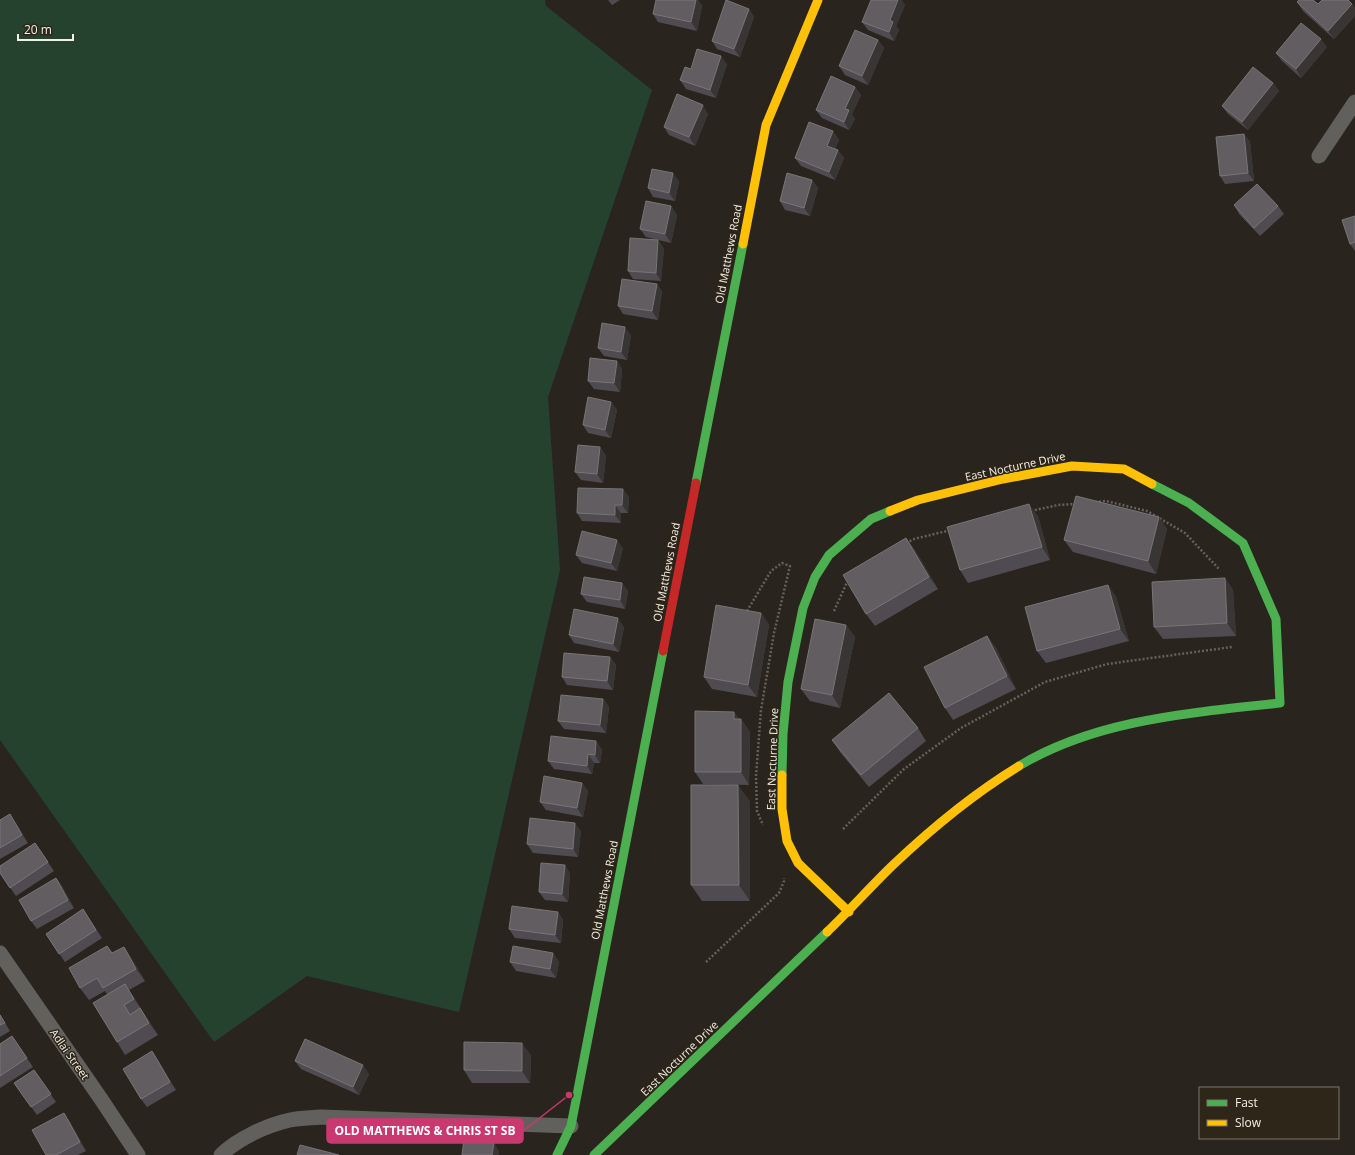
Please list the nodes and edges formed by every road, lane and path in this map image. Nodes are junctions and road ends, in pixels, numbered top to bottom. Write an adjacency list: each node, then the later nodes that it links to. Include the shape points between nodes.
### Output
1 (818, 0): 16 (street, Old Matthews Road, via 766,126)
2 (1355, 102): 3 (street)
3 (1319, 156)
4 (1092, 502): 9 (path, via 1106,501 1147,511 1185,533)
5 (1078, 503): 6 (path)
6 (1028, 512)
7 (952, 530): 8 (path, via 914,538)
8 (901, 545)
9 (1219, 569)
10 (850, 576): 11 (path)
11 (834, 611)
12 (1232, 647): 13 (path, via 1107,664 1045,682 961,728 904,769)
13 (843, 829)
14 (849, 912): 14 (street, East Nocturne Drive, via 903,856 954,810 1032,759 1066,743 1101,731 1157,718 1280,703 1276,619 1243,543 1189,503 1124,469 1072,466 1002,479 918,500 871,519 829,555 815,577 803,608 788,682 783,734 782,809 787,841 798,863); 20 (street, East Nocturne Drive)
15 (0, 953): 17 (street, Adlai Street)
16 (571, 1126): 18 (street, via 321,1117 290,1120 264,1128 228,1147); 19 (street, Old Matthews Road)
17 (138, 1155)
18 (220, 1155)
19 (557, 1155)
20 (594, 1155)

